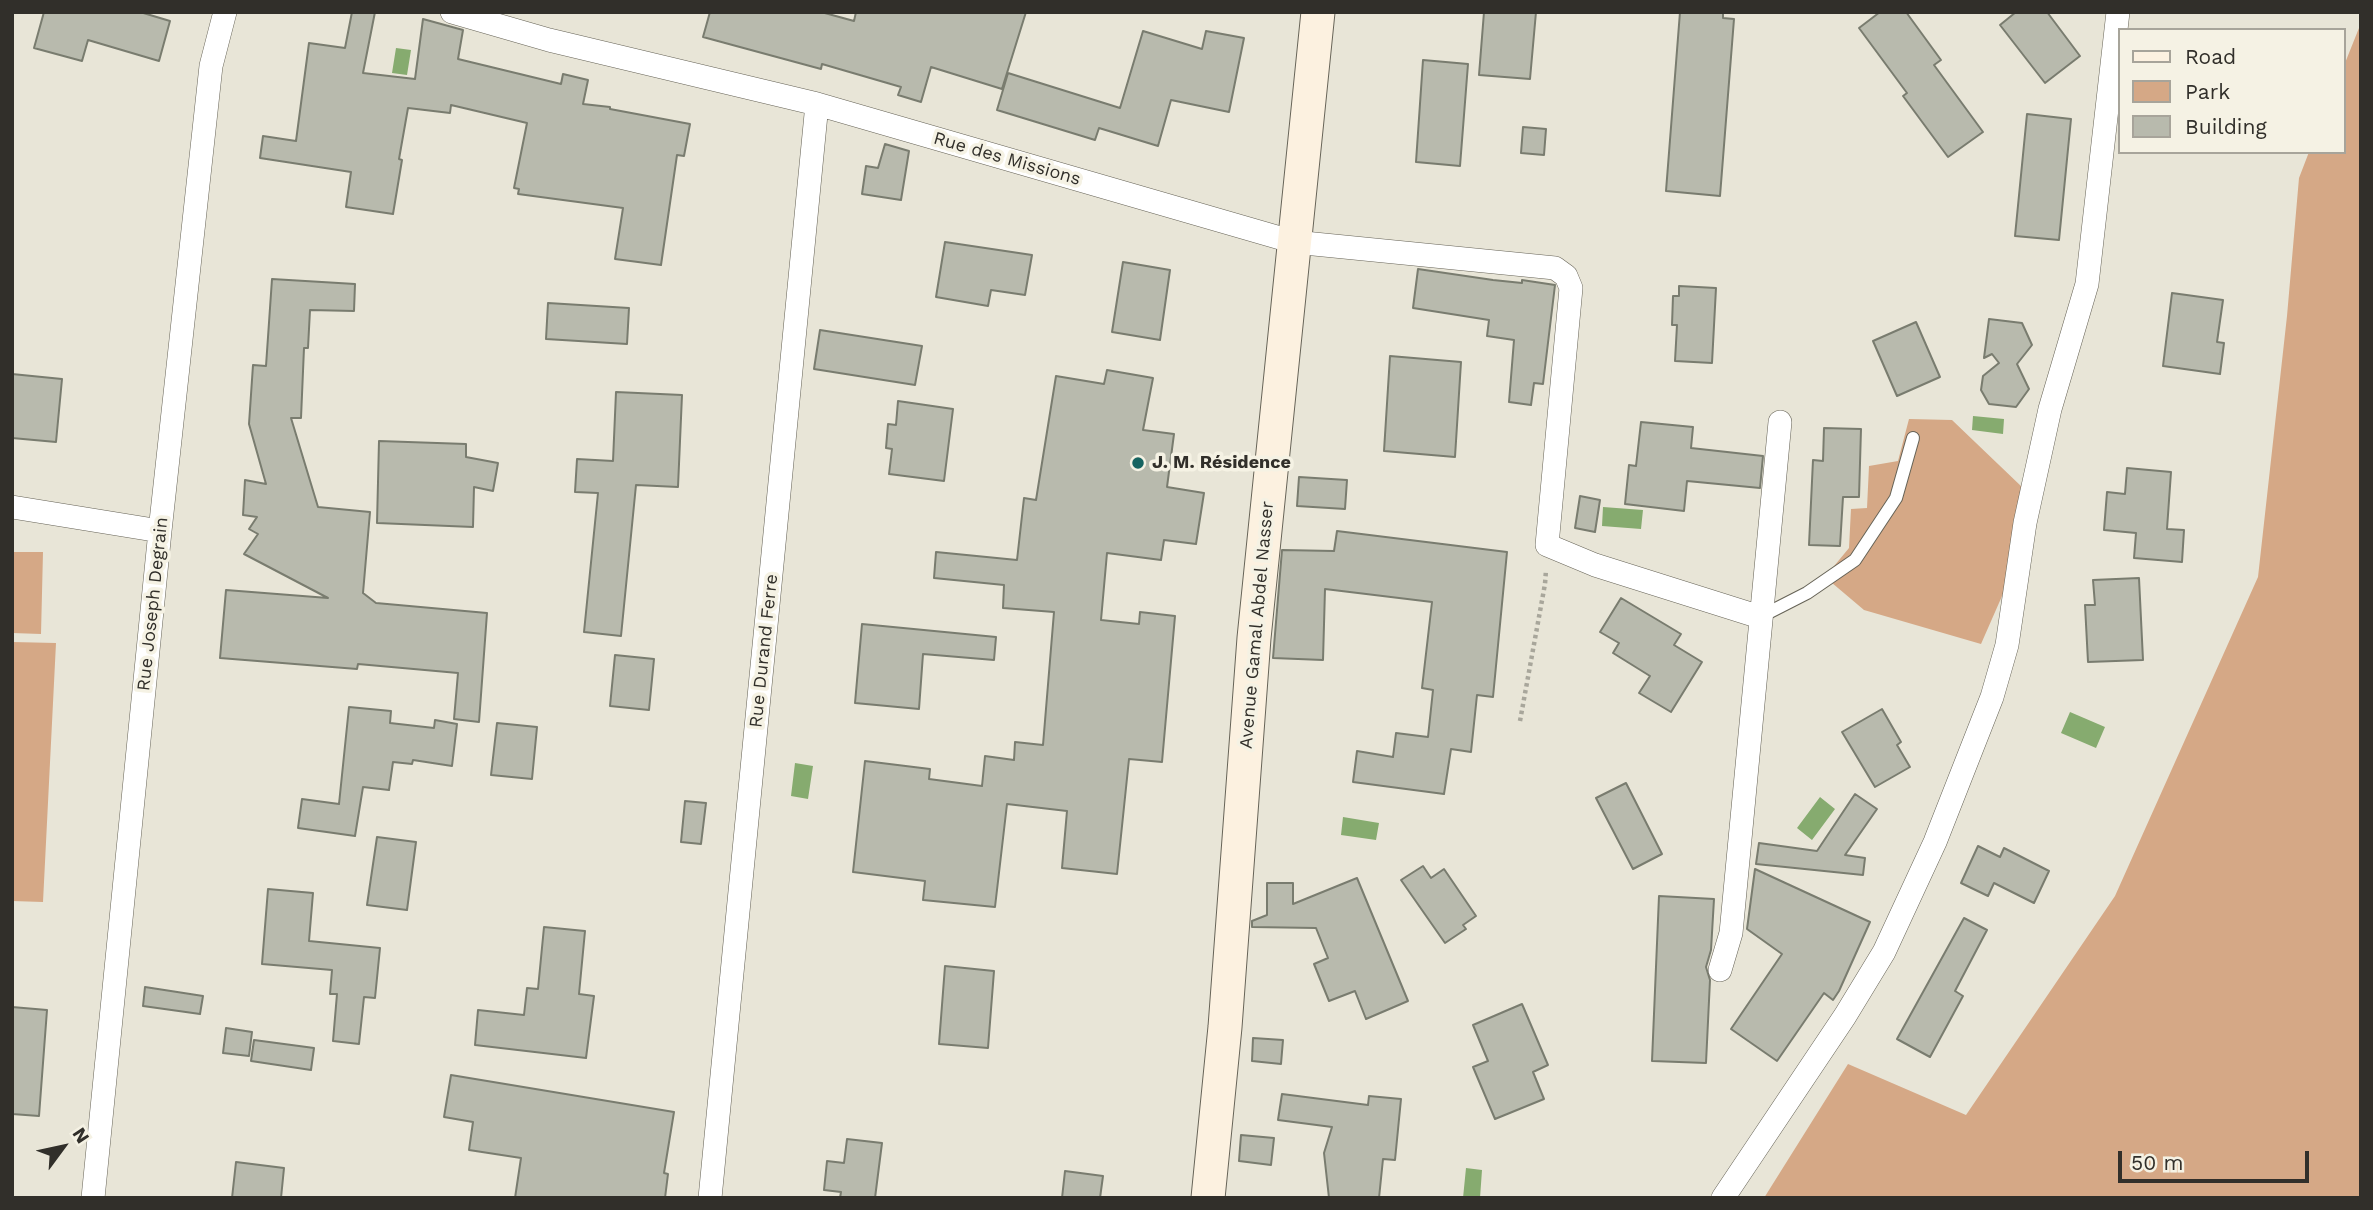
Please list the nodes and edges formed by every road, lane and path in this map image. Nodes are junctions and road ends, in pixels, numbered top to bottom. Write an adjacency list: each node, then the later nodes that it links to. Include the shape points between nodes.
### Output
1 (225, 12): 10 (street, Rue Joseph Degrain, via 211,66)
2 (452, 12): 5 (street, Rue des Missions)
3 (1318, 12): 6 (street, Avenue Gamal Abdel Nasser)
4 (2118, 12): 18 (street, via 2087,284 2050,409 2025,523 2007,645 1992,697 1935,842 1884,952)
5 (817, 104): 6 (street, Rue des Missions); 16 (street, Rue Durand Ferre)
6 (1294, 242): 11 (street, Rue des Missions, via 1555,268 1566,276 1571,288); 17 (street, Avenue Gamal Abdel Nasser, via 1254,638)
7 (1780, 422): 12 (street)
8 (1913, 438): 12 (lane, via 1896,498 1856,560)
9 (12, 507): 10 (street)
10 (160, 531): 15 (street, Rue Joseph Degrain)
11 (1547, 545): 12 (street, via 1595,565); 13 (path, via 1545,584)
12 (1760, 617): 14 (street, via 1731,933)
13 (1520, 721)
14 (1720, 970)
15 (93, 1198)
16 (710, 1198)
17 (1208, 1198)
18 (1723, 1198)

